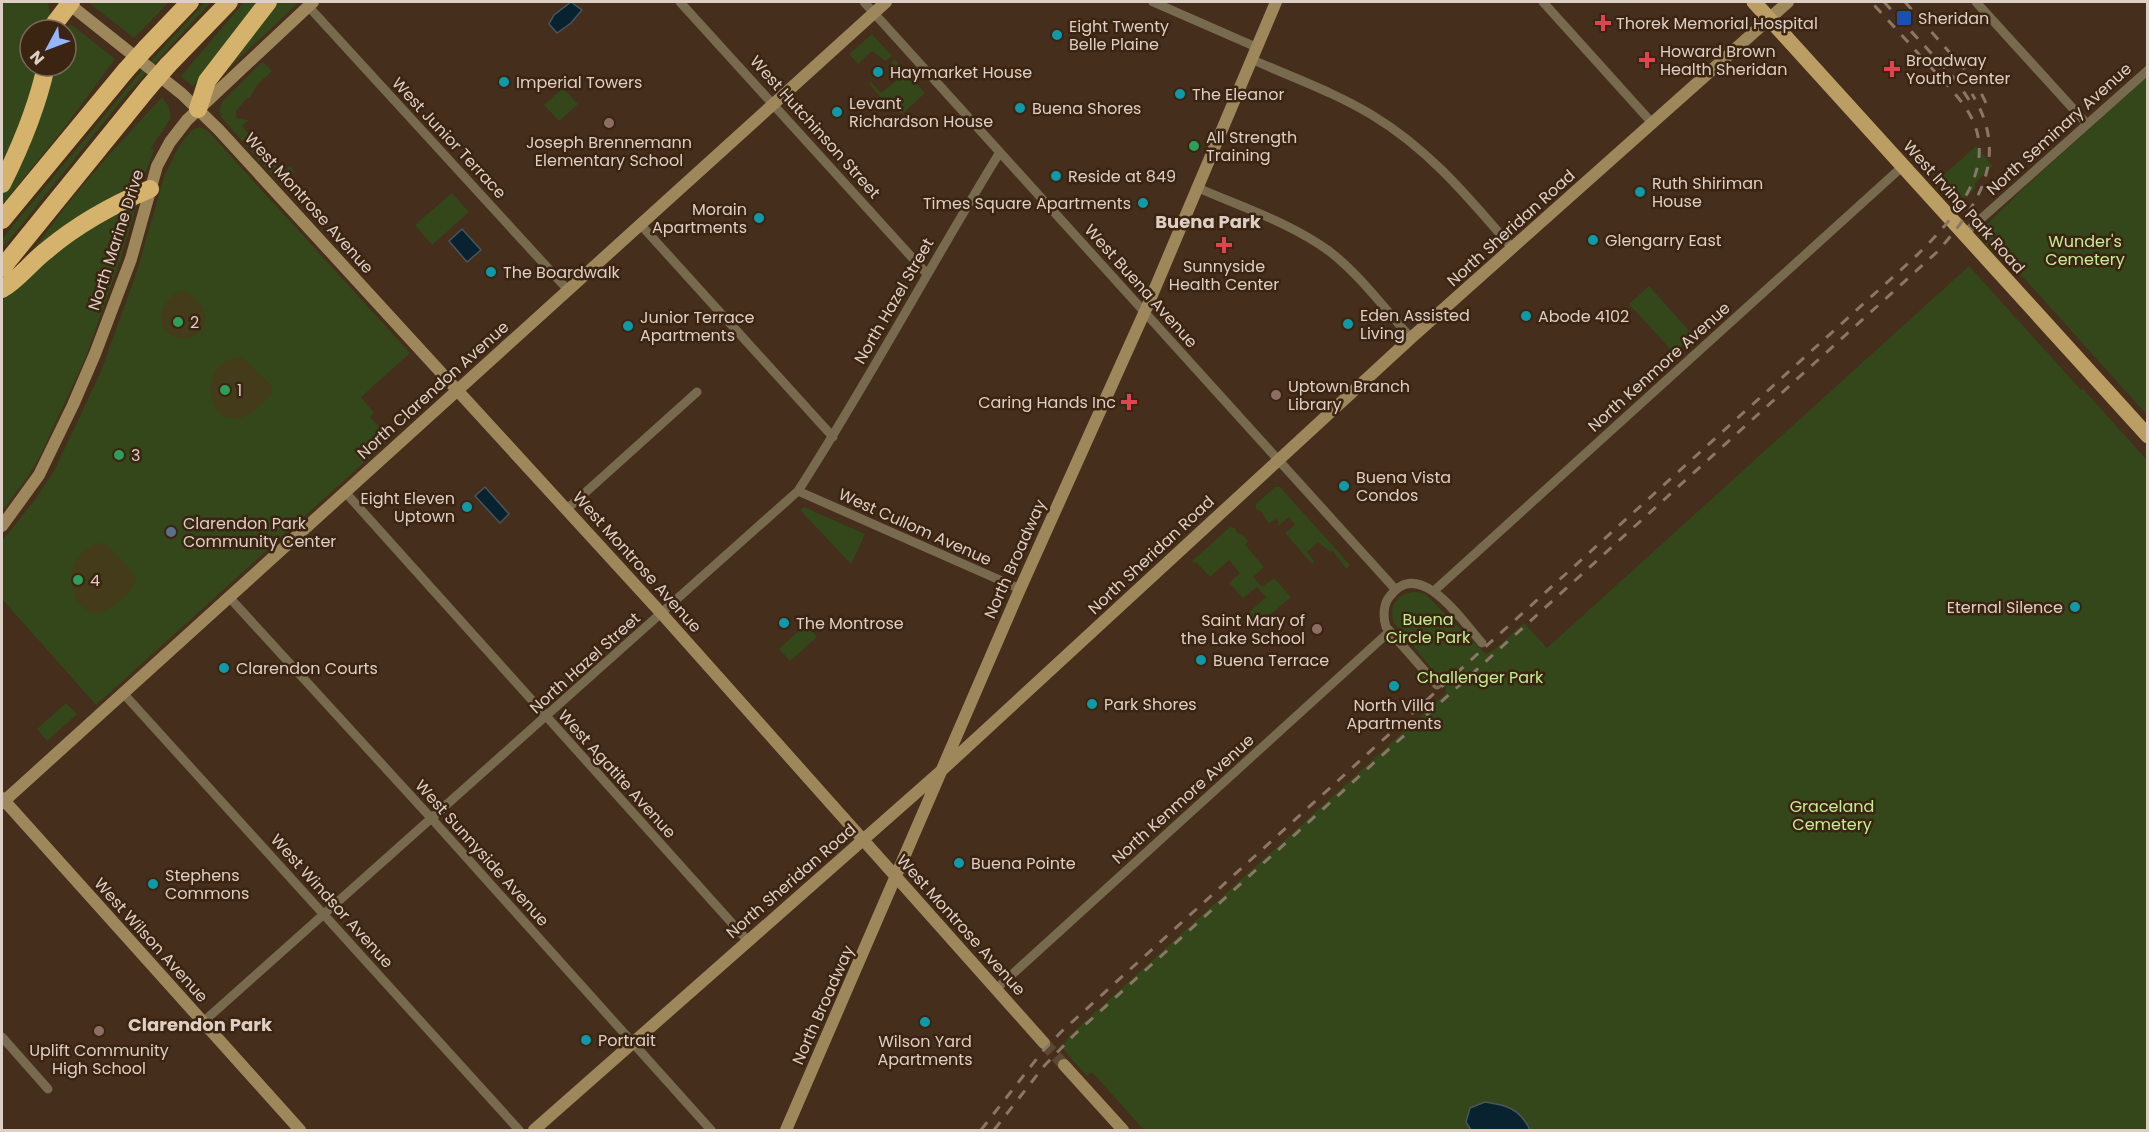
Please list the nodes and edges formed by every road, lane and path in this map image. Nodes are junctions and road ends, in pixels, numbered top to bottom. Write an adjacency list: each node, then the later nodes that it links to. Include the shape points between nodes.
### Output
1 (190, 2): 31 (highway, bridge, via 126,70)
2 (229, 2): 35 (highway, bridge, via 148,88)
3 (268, 2): 23 (highway, via 207,81)
4 (680, 2): 22 (street, West Hutchinson Street)
5 (864, 2): 15 (street, West Buena Avenue)
6 (886, 2): 15 (main road, North Clarendon Avenue)
7 (1153, 2): 18 (street)
8 (1276, 2): 18 (main road, North Broadway)
9 (1543, 2): 24 (street)
10 (1755, 2): 17 (main road, West Irving Park Road)
11 (1788, 2): 17 (main road, North Sheridan Road)
12 (1976, 2): 25 (street)
13 (70, 3): 16 (highway); 23 (main road, West Montrose Avenue)
14 (310, 4): 23 (main road, North Marine Drive); 38 (street, West Junior Terrace)
15 (874, 12): 22 (main road, North Clarendon Avenue); 26 (street, West Buena Avenue)
16 (59, 18)
17 (1770, 18): 24 (main road, North Sheridan Road); 27 (main road, West Irving Park Road)
18 (1256, 47): 19 (main road, North Broadway)
19 (1251, 60): 29 (main road, North Broadway); 34 (street, via 1359,108 1404,137 1445,171)
20 (2148, 70): 25 (street, North Seminary Avenue)
21 (43, 78): 28 (highway, via 26,133)
22 (773, 103): 32 (main road, North Clarendon Avenue); 36 (street, West Hutchinson Street)
23 (198, 109): 30 (main road, North Marine Drive, via 170,142); 41 (main road, West Montrose Avenue)
24 (1653, 124): 34 (main road, North Sheridan Road)
25 (2087, 124): 33 (street, North Seminary Avenue)
26 (1000, 152): 36 (street, North Hazel Street); 39 (street, West Buena Avenue)
27 (1903, 166): 33 (main road, West Irving Park Road); 52 (street, North Kenmore Avenue)
28 (2, 184)
29 (1196, 187): 39 (main road, North Broadway); 40 (street, via 1277,221 1328,251)
30 (150, 189): 37 (highway, via 76,226); 49 (main road, North Marine Drive, via 134,248 95,354 39,476)
31 (2, 220)
32 (640, 224): 38 (main road, North Clarendon Avenue); 44 (street)
33 (1964, 234): 43 (main road, West Irving Park Road)
34 (1513, 249): 40 (main road, North Sheridan Road)
35 (2, 268)
36 (927, 274): 44 (street, North Hazel Street)
37 (2, 289)
38 (568, 290): 41 (main road, North Clarendon Avenue)
39 (1144, 311): 45 (street, West Buena Avenue); 50 (main road, North Broadway)
40 (1412, 338): 45 (main road, North Sheridan Road)
41 (457, 390): 47 (main road, North Clarendon Avenue); 48 (main road, West Montrose Avenue)
42 (697, 392): 48 (street)
43 (2148, 436)
44 (833, 437): 46 (street, North Hazel Street)
45 (1279, 461): 51 (street, West Buena Avenue); 60 (main road, North Sheridan Road)
46 (798, 491): 50 (street, West Cullom Avenue); 54 (street, North Hazel Street)
47 (345, 492): 53 (main road, North Clarendon Avenue); 59 (street, West Agatite Avenue)
48 (567, 509): 54 (main road, West Montrose Avenue)
49 (2, 526)
50 (1020, 589): 60 (main road, North Broadway)
51 (1396, 590): 52 (street, via 1412,583); 55 (street, via 1389,597 1384,616)
52 (1435, 591): 56 (street)
53 (229, 597): 58 (main road, North Clarendon Avenue); 62 (street, West Sunnyside Avenue)
54 (662, 614): 59 (street, North Hazel Street); 63 (main road, West Montrose Avenue)
55 (1390, 632): 57 (street); 67 (street, North Kenmore Avenue)
56 (1482, 643)
57 (1437, 685)
58 (123, 693): 61 (main road, North Clarendon Avenue); 65 (street, West Windsor Avenue)
59 (546, 717): 62 (street, North Hazel Street); 66 (street, West Agatite Avenue)
60 (941, 771): 63 (main road, North Sheridan Road); 64 (main road, North Broadway)
61 (2, 801): 68 (main road, West Wilson Avenue)
62 (432, 819): 65 (street, North Hazel Street); 70 (street, West Sunnyside Avenue)
63 (863, 839): 64 (main road, West Montrose Avenue); 66 (main road, North Sheridan Road)
64 (896, 877): 67 (main road, West Montrose Avenue); 78 (main road, North Broadway)
65 (324, 914): 68 (street, North Hazel Street); 75 (street, West Windsor Avenue)
66 (748, 942): 70 (main road, North Sheridan Road)
67 (996, 989): 71 (main road, West Montrose Avenue)
68 (203, 1022): 74 (main road, West Wilson Avenue)
69 (2, 1037): 73 (street)
70 (633, 1043): 76 (main road, North Sheridan Road); 77 (street, West Sunnyside Avenue)
71 (1044, 1043)
72 (1064, 1065): 79 (main road)
73 (48, 1089)
74 (300, 1131)
75 (519, 1131)
76 (534, 1131)
77 (711, 1131)
78 (786, 1131)
79 (1123, 1131)

